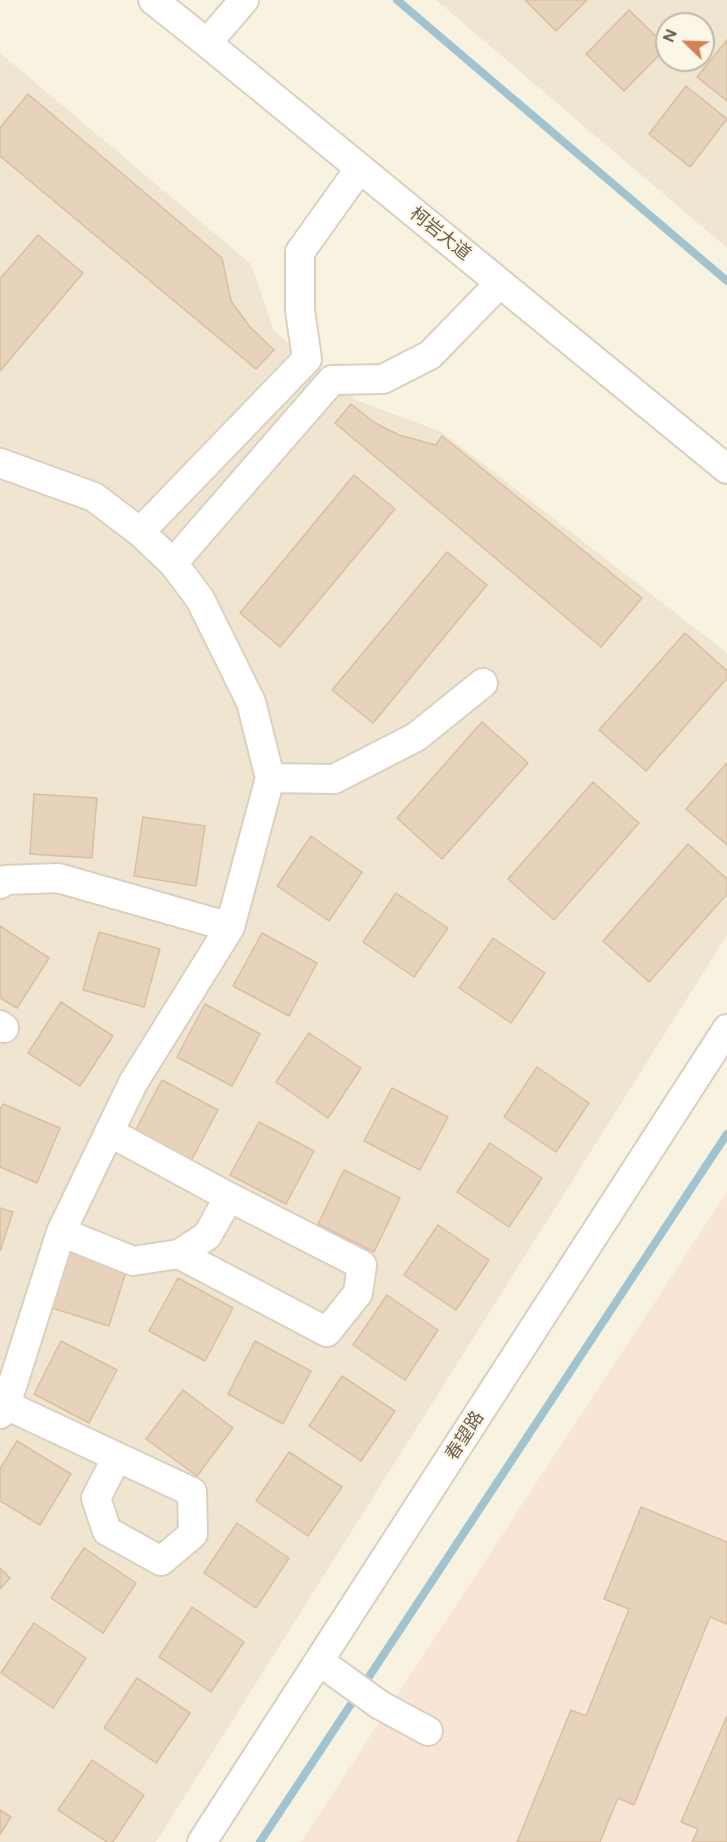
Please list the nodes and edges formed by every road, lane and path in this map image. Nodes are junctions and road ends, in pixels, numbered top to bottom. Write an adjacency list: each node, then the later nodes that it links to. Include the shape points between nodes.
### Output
1 (153, 0): 3 (street, 柯岩大道)
2 (244, 0): 3 (street)
3 (207, 43): 4 (street, 柯岩大道)
4 (360, 168): 5 (street, 柯岩大道); 8 (street, via 300,252 300,310 307,359)
5 (500, 283): 7 (street, 柯岩大道); 9 (street, via 430,355 383,379 332,380)
6 (0, 463): 8 (street, via 94,496)
7 (727, 469)
8 (140, 532): 9 (street)
9 (172, 563): 11 (street, via 200,599 251,702)
10 (483, 683): 11 (street, via 416,737 334,778)
11 (270, 778): 13 (street)
12 (0, 884): 13 (street, via 5,880 58,878)
13 (230, 927): 15 (street, via 134,1083)
14 (727, 1029): 21 (street, 春望路)
15 (109, 1132): 16 (street); 17 (street)
16 (229, 1197): 18 (street, via 207,1236); 18 (street, via 362,1265 358,1293 327,1332)
17 (61, 1232): 18 (street, via 133,1261); 19 (street)
18 (179, 1254)
19 (3, 1409): 20 (street)
20 (117, 1457)
21 (319, 1661): 22 (street, via 381,1705); 23 (street, 春望路)
22 (428, 1731)
23 (202, 1842)

